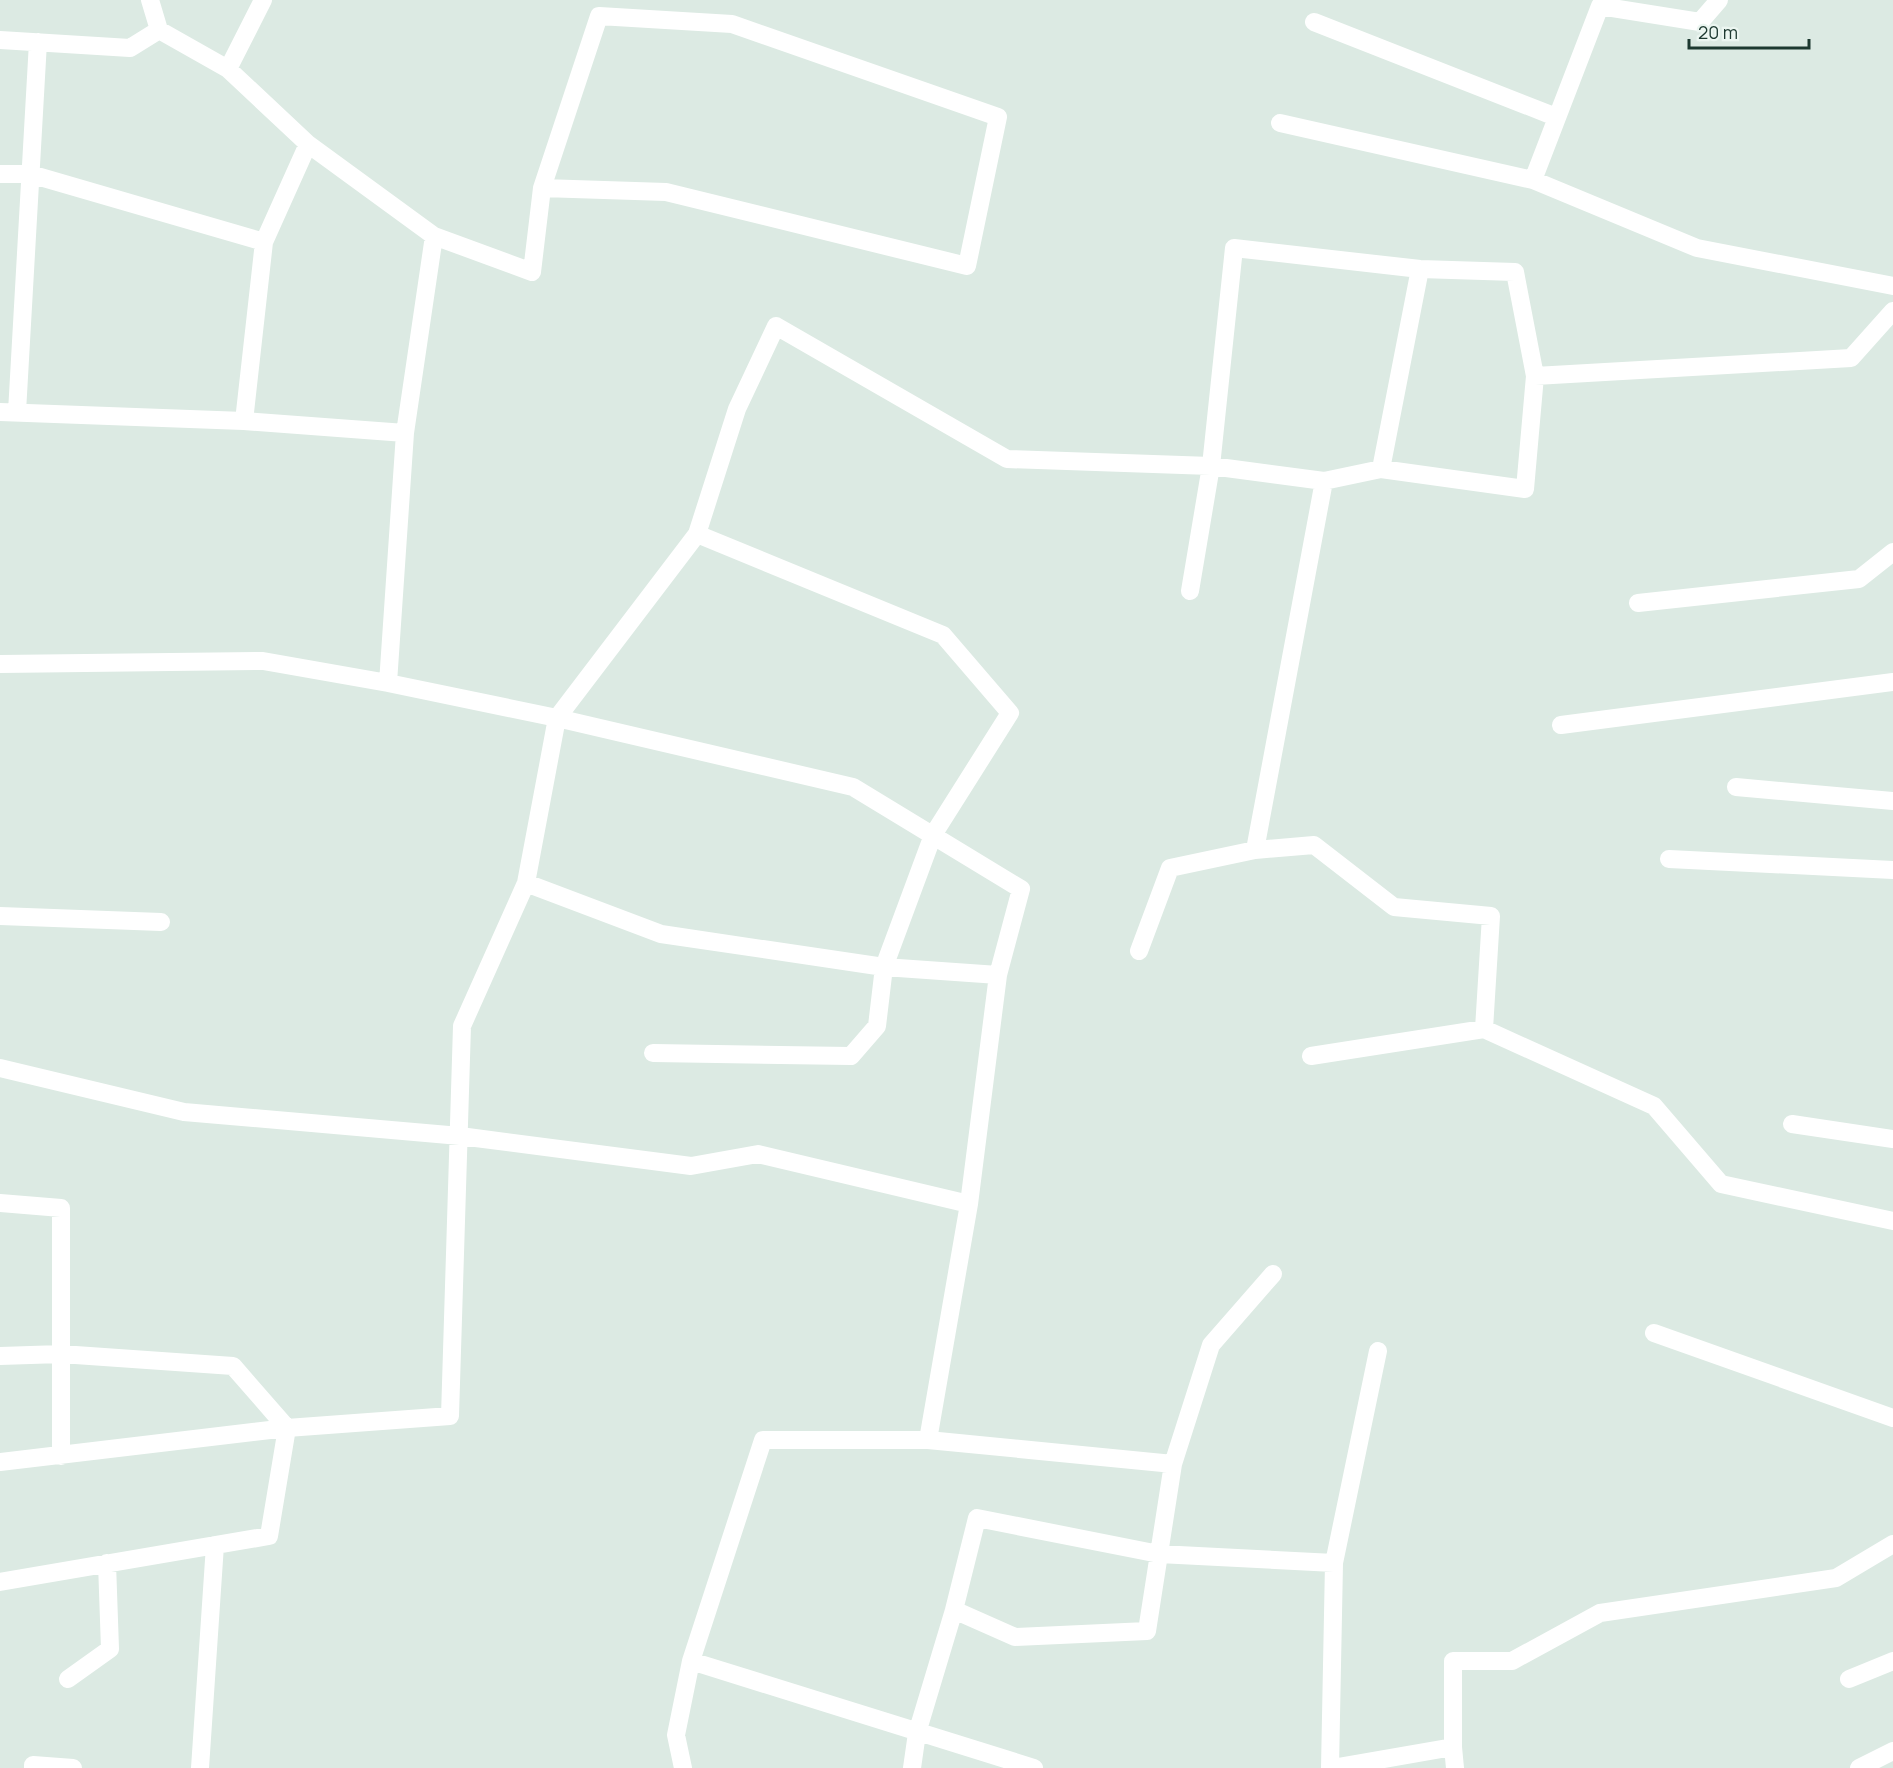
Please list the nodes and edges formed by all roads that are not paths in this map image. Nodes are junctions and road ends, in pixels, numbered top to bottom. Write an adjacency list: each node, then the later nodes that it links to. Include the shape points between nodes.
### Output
1 (150, 0): 5 (street)
2 (263, 0): 8 (street)
3 (1719, 0): 9 (street, via 1700,22 1600,6)
4 (1314, 22): 9 (street)
5 (159, 30): 7 (street, via 130,48); 8 (street)
6 (0, 40): 7 (street)
7 (38, 42): 13 (street)
8 (228, 69): 11 (street)
9 (1556, 117): 14 (street)
10 (1280, 123): 14 (street)
11 (308, 144): 16 (street); 17 (street)
12 (0, 174): 13 (street)
13 (30, 174): 17 (street); 22 (street)
14 (1533, 180): 19 (street, via 1697,248)
15 (542, 188): 15 (street, via 666,192 967,266 998,117 732,24 599,16); 16 (street, via 532,272)
16 (434, 236): 24 (street)
17 (264, 242): 23 (street)
18 (1420, 269): 21 (street, via 1515,272); 25 (street, via 1234,248); 26 (street)
19 (1893, 286)
20 (1893, 310): 21 (street, via 1851,358)
21 (1535, 376): 26 (street, via 1525,489)
22 (9, 412): 23 (street)
23 (244, 421): 24 (street)
24 (405, 433): 34 (street)
25 (1211, 466): 27 (street); 28 (street, via 1007,459 776,326 737,409); 30 (street)
26 (1381, 469): 27 (street)
27 (1324, 480): 40 (street)
28 (697, 534): 35 (street); 39 (street, via 943,635 1010,713)
29 (1893, 552): 31 (street, via 1859,579)
30 (1190, 591)
31 (1638, 603)
32 (0, 664): 34 (street, via 263,661)
33 (1893, 682): 36 (street)
34 (388, 683): 35 (street)
35 (557, 718): 39 (street, via 853,787); 43 (street)
36 (1561, 725)
37 (1736, 787): 38 (street)
38 (1893, 801)
39 (933, 835): 47 (street); 48 (street, via 1021,889)
40 (1255, 850): 46 (street, via 1170,868); 49 (street, via 1314,844 1394,907 1491,916)
41 (1669, 859): 42 (street)
42 (1893, 870)
43 (526, 883): 47 (street, via 661,933); 54 (street, via 462,1026)
44 (0, 916): 45 (street)
45 (161, 922)
46 (1139, 951)
47 (884, 967): 48 (street); 50 (street, via 877,1026 851,1056)
48 (998, 975): 57 (street)
49 (1484, 1029): 51 (street); 58 (street, via 1654,1106 1721,1184)
50 (652, 1053)
51 (1311, 1056)
52 (0, 1068): 54 (street, via 184,1112)
53 (1792, 1124): 55 (street)
54 (460, 1136): 57 (street, via 691,1166 758,1154); 65 (street, via 450,1416)
55 (1893, 1139)
56 (0, 1203): 62 (street, via 61,1208)
57 (969, 1204): 66 (street)
58 (1893, 1221)
59 (1273, 1274): 69 (street, via 1211,1345)
60 (1654, 1333): 64 (street)
61 (1378, 1351): 74 (street)
62 (61, 1354): 63 (street); 65 (street, via 233,1366); 67 (street)
63 (0, 1356)
64 (1893, 1418)
65 (287, 1428): 67 (street); 71 (street, via 269,1536)
66 (928, 1440): 69 (street); 77 (street, via 763,1440)
67 (61, 1456): 68 (street)
68 (0, 1462)
69 (1173, 1464): 72 (street)
70 (1893, 1544): 82 (street, via 1836,1578 1600,1613 1512,1661 1453,1661)
71 (215, 1545): 73 (street); 86 (street)
72 (1159, 1554): 74 (street); 76 (street, via 1147,1631 1016,1637); 76 (street, via 977,1518)
73 (107, 1563): 75 (street); 79 (street, via 110,1649)
74 (1334, 1563): 90 (street)
75 (0, 1582)
76 (954, 1610): 81 (street)
77 (691, 1661): 81 (street); 87 (street, via 676,1735)
78 (1893, 1661): 80 (street)
79 (68, 1679)
80 (1849, 1679)
81 (917, 1732): 88 (street); 89 (street)
82 (1453, 1747): 90 (street); 91 (street)
83 (1893, 1751): 92 (street)
84 (33, 1768): 85 (street)
85 (74, 1768)
86 (200, 1768)
87 (683, 1768)
88 (912, 1768)
89 (1034, 1768)
90 (1331, 1768)
91 (1455, 1768)
92 (1859, 1768)

